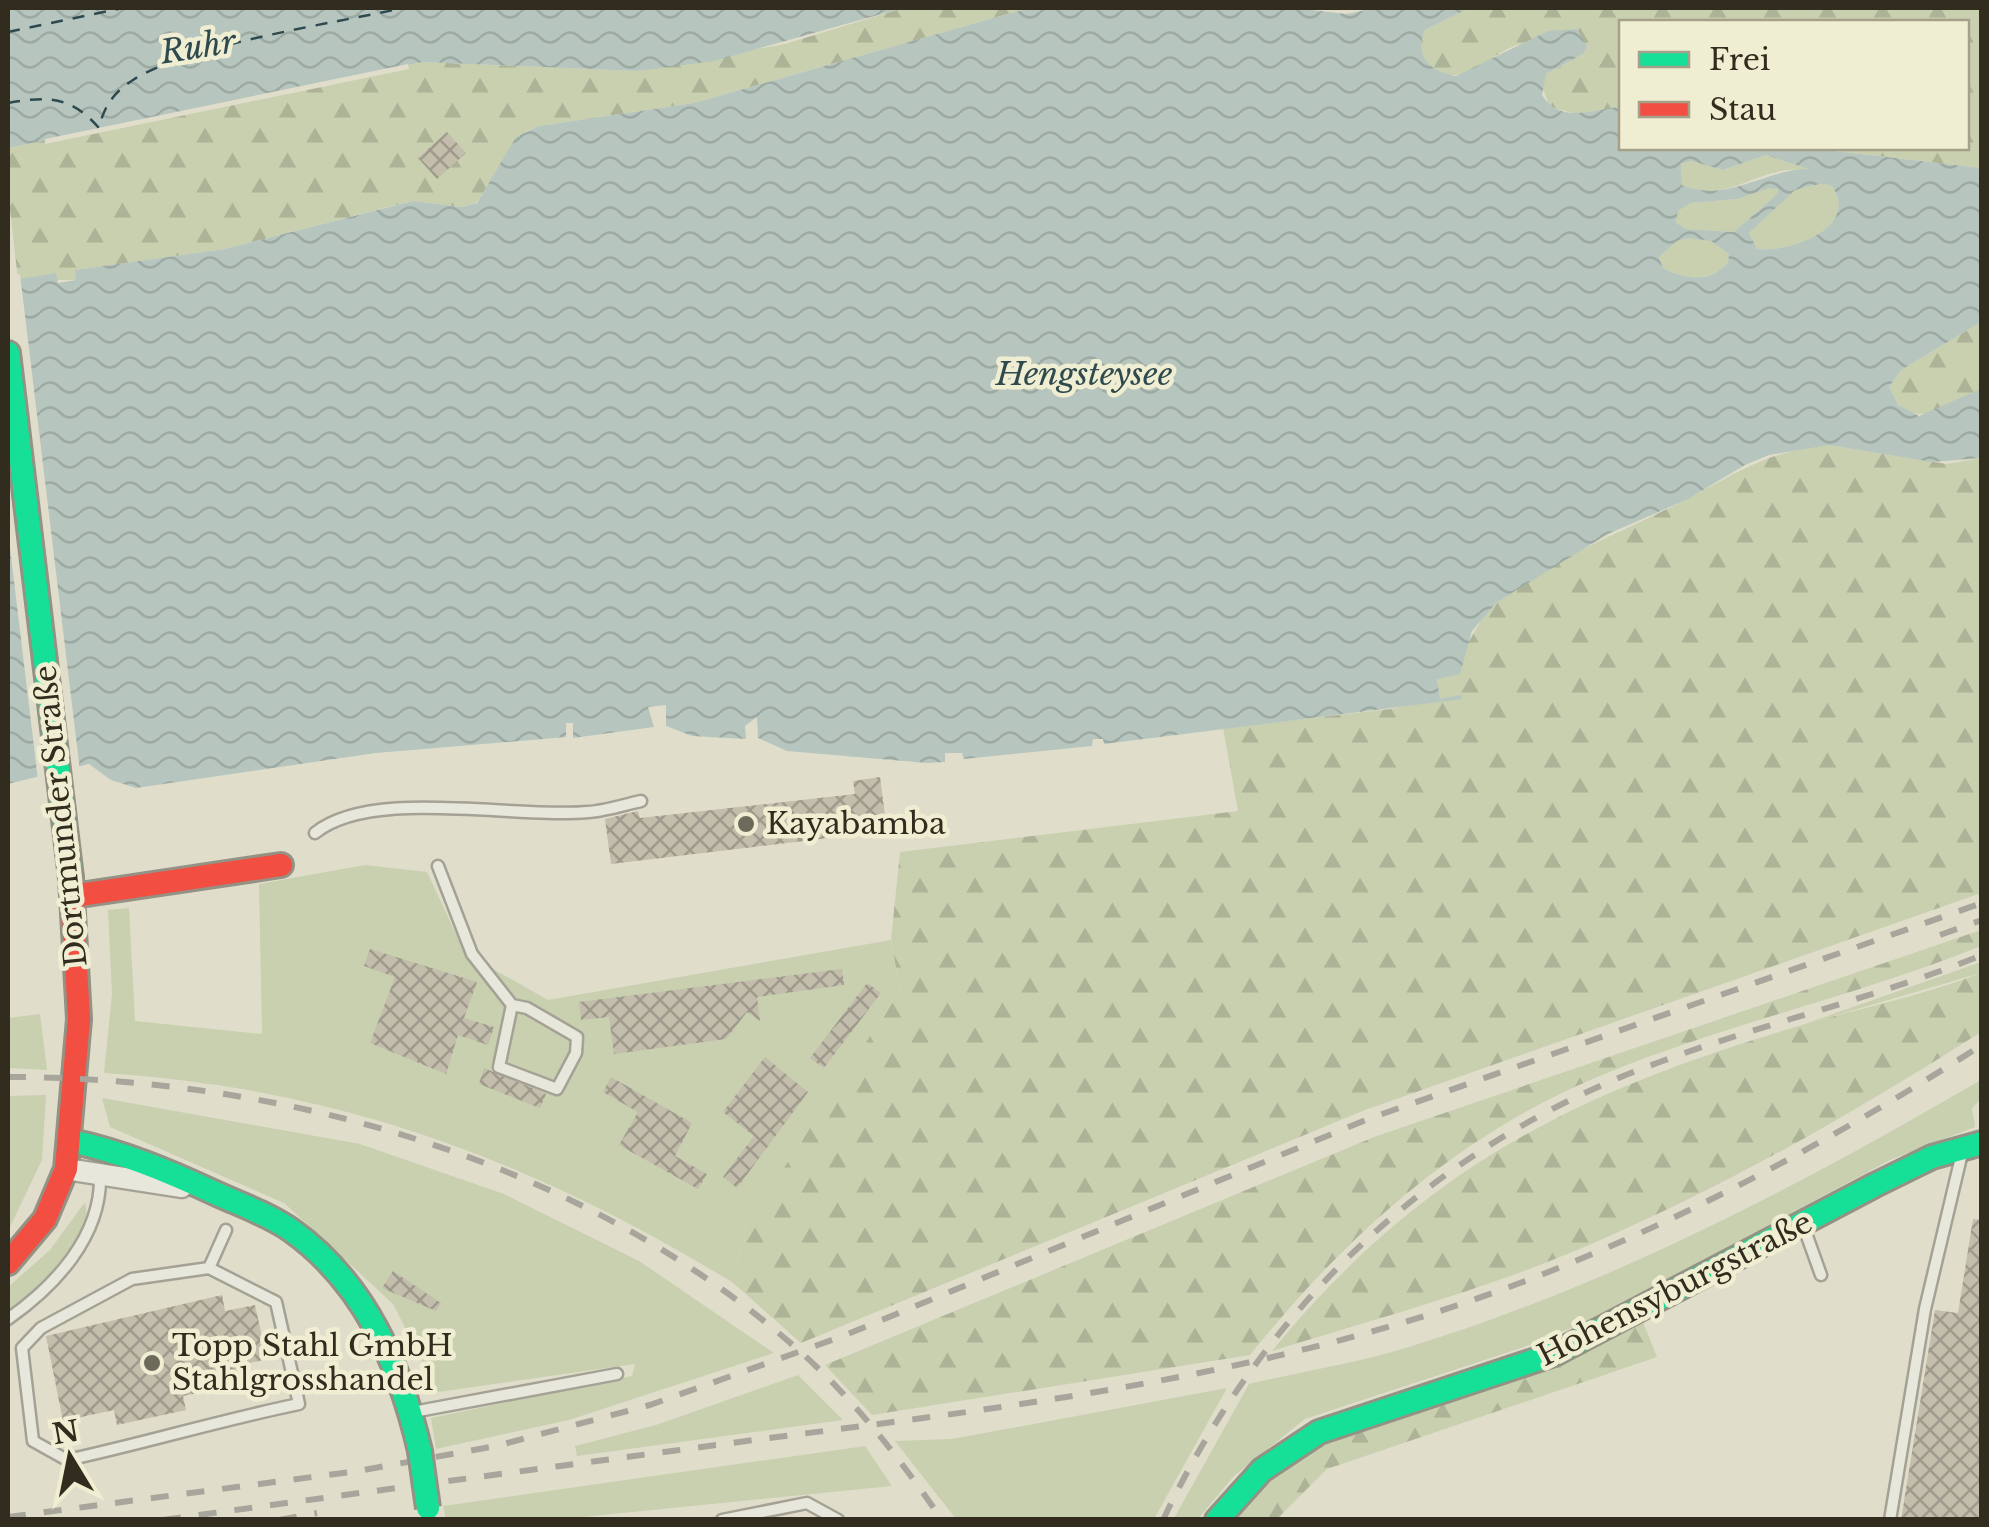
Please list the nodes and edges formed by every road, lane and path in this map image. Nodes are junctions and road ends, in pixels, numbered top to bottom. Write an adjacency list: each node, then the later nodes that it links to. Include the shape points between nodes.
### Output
1 (8, 353): 6 (street, Dortmunder Straße)
2 (641, 801): 3 (lane, via 588,812 374,810 332,820)
3 (315, 833)
4 (281, 865): 6 (street)
5 (438, 866): 7 (lane, via 472,954)
6 (73, 896): 8 (street, Dortmunder Straße, via 79,1019)
7 (512, 1005): 7 (lane, via 499,1068 557,1090 577,1037)
8 (71, 1141): 10 (street, Dortmunder Straße); 12 (street, via 191,1178)
9 (1975, 1148): 13 (street, Hohensyburgstraße, via 1874,1185); 25 (lane, via 1925,1309)
10 (66, 1169): 11 (street); 15 (street, Dortmunder Straße, via 45,1219)
11 (100, 1174): 12 (street); 18 (lane, via 101,1198 84,1242 32,1302)
12 (205, 1189): 20 (street, via 292,1230 342,1277 391,1355)
13 (1803, 1224): 17 (lane); 24 (street, Hohensyburgstraße, via 1554,1354 1318,1432 1262,1470)
14 (226, 1230): 16 (lane)
15 (8, 1263)
16 (209, 1268): 16 (lane, via 132,1280 41,1328 22,1348 33,1440 66,1460 299,1404 276,1302)
17 (1822, 1275)
18 (8, 1319)
19 (617, 1374): 20 (lane)
20 (412, 1412): 21 (street, bridge)
21 (428, 1514)
22 (722, 1520): 23 (lane, via 807,1503)
23 (838, 1520)
24 (1217, 1520)
25 (1890, 1520)

